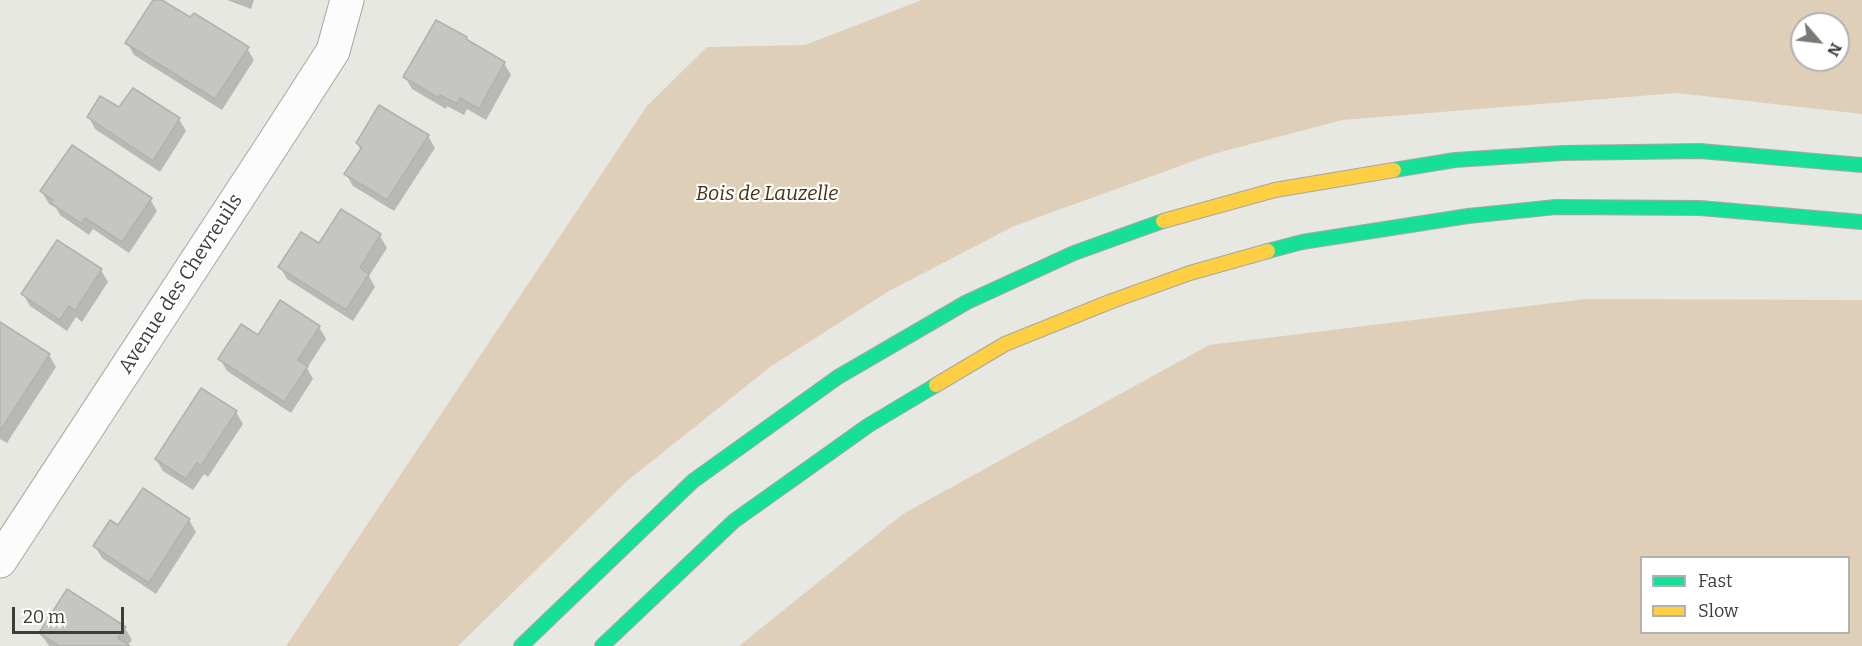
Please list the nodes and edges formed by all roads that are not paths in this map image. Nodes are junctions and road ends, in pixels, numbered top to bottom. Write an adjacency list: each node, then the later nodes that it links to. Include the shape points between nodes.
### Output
1 (347, 0): 4 (street, Avenue des Chevreuils, via 333,51)
2 (1862, 165): 5 (highway, via 1700,151 1562,153 1455,160 1275,190 1173,218 1074,254 967,302 838,377 693,481)
3 (1862, 222): 6 (highway, via 1700,208 1556,207 1468,216 1302,242 1190,273 1005,344 869,425 734,521)
4 (5, 540)
5 (521, 646)
6 (602, 646)

